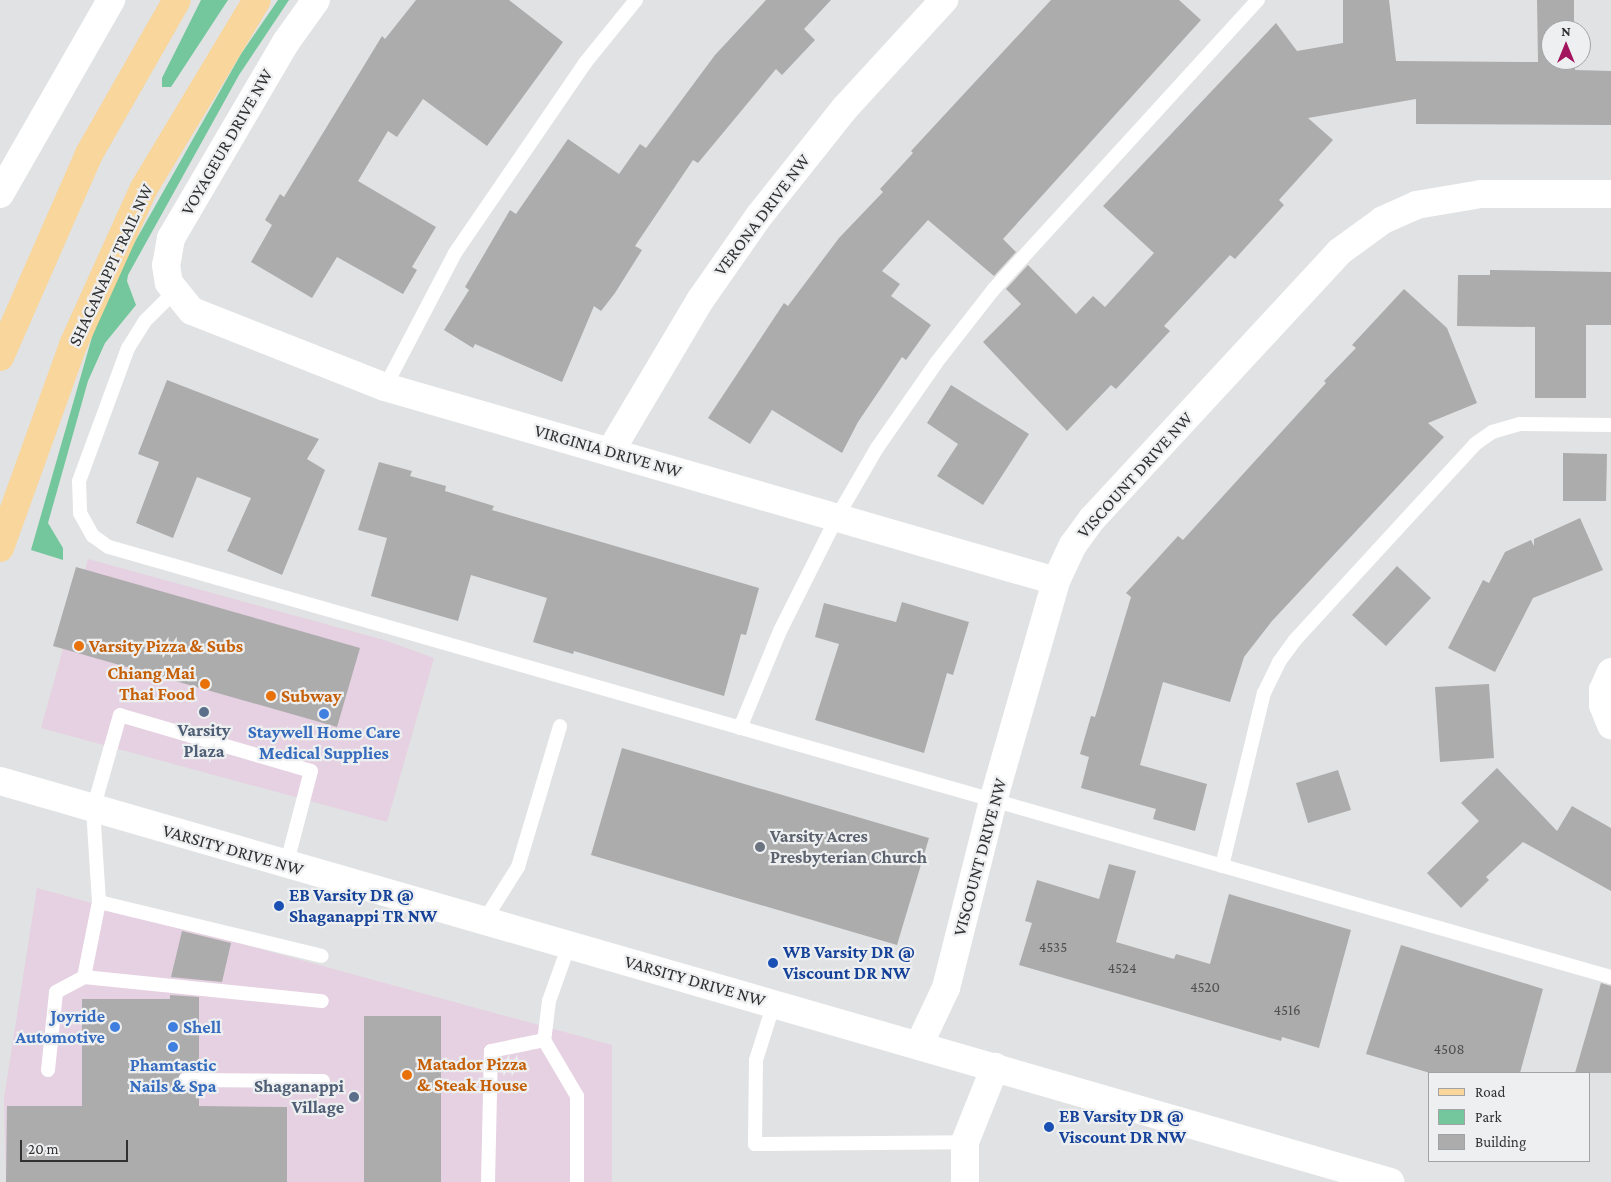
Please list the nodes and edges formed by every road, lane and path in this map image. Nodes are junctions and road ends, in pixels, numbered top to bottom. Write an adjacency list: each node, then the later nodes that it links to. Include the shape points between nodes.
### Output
1 (111, 0): 8 (street)
2 (177, 0): 11 (main road, via 89,154)
3 (258, 0): 16 (main road, SHAGANAPPI TRAIL NW, via 144,188 73,345)
4 (316, 0): 10 (street, VOYAGEUR DRIVE NW, via 282,50 171,238 166,265)
5 (636, 0): 12 (lane, via 585,63 482,211 455,253)
6 (944, 0): 14 (street, VERONA DRIVE NW, via 845,108 759,216 701,299)
7 (1258, 0): 15 (lane, via 993,290 882,440)
8 (0, 194)
9 (1611, 194): 17 (street, VISCOUNT DRIVE NW, via 1481,194 1443,199 1416,205 1360,235 1339,252 1092,519 1073,545)
10 (174, 292): 12 (street, VIRGINIA DRIVE NW, via 192,311 207,318); 21 (lane, via 145,321 128,348 79,481 80,513 93,536 124,554)
11 (0, 357)
12 (385, 387): 14 (street, VIRGINIA DRIVE NW)
13 (1611, 425): 26 (lane, via 1520,424 1492,432 1475,444 1295,640 1279,662 1264,693)
14 (610, 452): 15 (street, VIRGINIA DRIVE NW)
15 (837, 517): 17 (street, VIRGINIA DRIVE NW); 21 (lane, via 780,632)
16 (0, 548)
17 (1056, 581): 23 (street, VISCOUNT DRIVE NW)
18 (1611, 672): 19 (street, via 1603,690 1603,705)
19 (1611, 725)
20 (560, 726): 28 (lane, via 518,867)
21 (740, 728): 23 (lane)
22 (0, 781): 24 (street, VARSITY DRIVE NW)
23 (994, 801): 26 (lane); 36 (street, VISCOUNT DRIVE NW, via 946,988)
24 (93, 809): 25 (street, VARSITY DRIVE NW); 25 (lane, via 120,715 311,771); 27 (lane)
25 (286, 866): 28 (street, VARSITY DRIVE NW)
26 (1222, 866): 32 (lane)
27 (99, 902): 30 (lane); 31 (lane)
28 (484, 921): 29 (street, VARSITY DRIVE NW)
29 (570, 945): 34 (street, VARSITY DRIVE NW); 35 (lane, via 549,1000)
30 (322, 956)
31 (84, 976): 33 (lane); 38 (lane, via 56,992)
32 (1611, 977)
33 (322, 1000)
34 (774, 1003): 36 (street, VARSITY DRIVE NW); 41 (lane, via 756,1060 755,1144)
35 (544, 1040): 42 (lane, via 491,1051); 43 (lane, via 577,1096)
36 (919, 1045): 37 (street, VARSITY DRIVE NW)
37 (995, 1066): 41 (street); 45 (street, VARSITY DRIVE NW)
38 (48, 1070)
39 (185, 1080): 40 (lane)
40 (323, 1081)
41 (965, 1142): 44 (street)
42 (488, 1182)
43 (577, 1182)
44 (965, 1182)
45 (1390, 1182)

